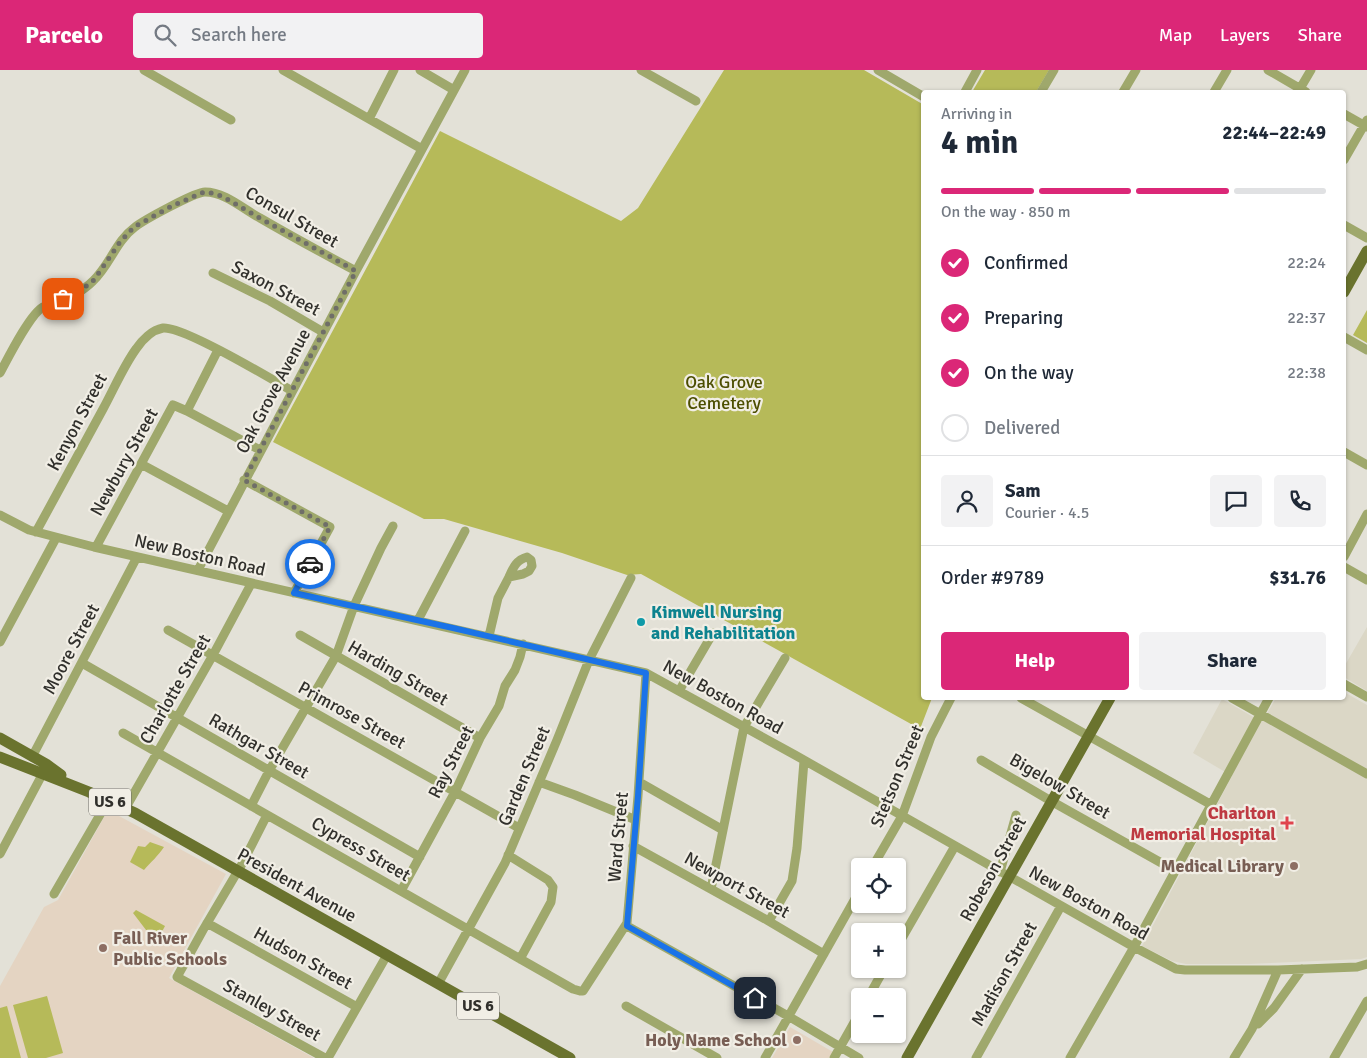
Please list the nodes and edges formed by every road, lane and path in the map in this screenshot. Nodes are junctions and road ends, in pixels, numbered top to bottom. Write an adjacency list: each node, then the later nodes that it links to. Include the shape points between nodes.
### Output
1 (144, 70): 26 (street)
2 (283, 70): 14 (street)
3 (394, 70): 25 (street)
4 (420, 70): 15 (street)
5 (465, 70): 15 (street, Oak Grove Avenue)
6 (641, 70): 23 (street)
7 (878, 70): 22 (street)
8 (978, 70): 16 (street)
9 (1054, 70): 17 (street)
10 (1136, 70): 18 (street)
11 (1227, 70): 19 (street)
12 (1268, 70): 20 (street)
13 (1311, 70): 21 (street)
14 (300, 74): 25 (street)
15 (454, 90): 28 (street, Oak Grove Avenue)
16 (965, 90)
17 (1042, 90)
18 (1124, 90)
19 (1215, 90)
20 (1299, 90)
21 (1301, 90)
22 (921, 95)
23 (696, 101)
24 (1346, 115): 27 (street)
25 (369, 119): 28 (street)
26 (231, 120)
27 (1366, 124): 29 (street)
28 (422, 149): 33 (street, Oak Grove Avenue)
29 (1346, 157)
30 (1346, 226): 31 (street)
31 (1367, 238)
32 (1367, 251): 35 (main road)
33 (356, 271): 36 (street, Oak Grove Avenue); 40 (street, Consul Street, via 229,200 204,192 134,227 96,278 75,295 42,307)
34 (213, 273): 36 (street, Saxon Street)
35 (1346, 288)
36 (323, 332): 41 (street, Oak Grove Avenue)
37 (1346, 338): 39 (street)
38 (218, 350): 41 (street); 42 (street); 53 (street, Kenyon Street, via 180,331 163,328 145,338 125,367)
39 (1367, 350)
40 (0, 373)
41 (292, 391): 43 (street, Oak Grove Avenue)
42 (187, 411): 43 (street); 45 (street, Newbury Street, via 173,405)
43 (260, 450): 47 (street, Oak Grove Avenue)
44 (1346, 453): 46 (street)
45 (141, 464): 48 (street); 55 (street, Newbury Street)
46 (1367, 465)
47 (244, 480): 48 (street, Oak Grove Avenue); 64 (street, via 330,527)
48 (228, 511): 59 (street, Oak Grove Avenue)
49 (1367, 514): 56 (street)
50 (0, 515): 53 (street, New Boston Road)
51 (393, 526): 65 (street)
52 (465, 531): 66 (street)
53 (36, 532): 54 (street, New Boston Road)
54 (56, 538): 55 (street, New Boston Road); 71 (street)
55 (96, 547): 57 (street, New Boston Road)
56 (1346, 553)
57 (137, 557): 59 (street, New Boston Road); 77 (street, Moore Street)
58 (1346, 568): 62 (street)
59 (198, 570): 63 (street, New Boston Road)
60 (509, 577): 70 (street, via 498,598)
61 (631, 578): 76 (street, Garden Street)
62 (1367, 580)
63 (251, 584): 64 (street, New Boston Road); 73 (street, Charlotte Street)
64 (294, 593): 65 (street, New Boston Road)
65 (354, 606): 66 (street, New Boston Road); 74 (street)
66 (418, 620): 70 (street, New Boston Road)
67 (168, 630): 73 (street, Primrose Street)
68 (713, 633): 80 (street)
69 (300, 635): 74 (street, Harding Street)
70 (489, 636): 72 (street, New Boston Road)
71 (0, 642)
72 (523, 644): 76 (street, New Boston Road); 94 (street, Ray Street, via 499,706)
73 (213, 655): 87 (street, Primrose Street); 89 (street, Charlotte Street)
74 (336, 656): 87 (street); 94 (street, Harding Street)
75 (784, 658): 90 (street)
76 (589, 660): 78 (street, New Boston Road); 103 (street, Garden Street)
77 (82, 663): 89 (street, Rathgar Street); 97 (street, Moore Street)
78 (646, 673): 80 (street, New Boston Road); 104 (street, Ward Street)
79 (1346, 685): 81 (street)
80 (679, 691): 90 (street, New Boston Road)
81 (1367, 697)
82 (950, 700): 114 (street, Stetson Street, via 930,737)
83 (1109, 700): 92 (main road, Robeson Street)
84 (1236, 700): 88 (street)
85 (1268, 700): 88 (street)
86 (1034, 701): 92 (street)
87 (307, 708): 100 (street); 106 (street, Primrose Street)
88 (1260, 714): 102 (street); 109 (street)
89 (177, 718): 95 (street, Charlotte Street); 100 (street, Rathgar Street)
90 (744, 727): 99 (street, New Boston Road); 117 (street)
91 (123, 733): 95 (street, Cypress Street)
92 (1089, 734): 108 (main road, Robeson Street); 109 (street)
93 (0, 738): 97 (main road)
94 (480, 738): 106 (street, Ray Street)
95 (157, 752): 110 (street, Cypress Street); 111 (street, Charlotte Street)
96 (0, 757): 101 (main road, President Avenue / US 6)
97 (32, 757): 105 (main road)
98 (981, 760): 108 (street, Bigelow Street)
99 (804, 761): 114 (street, New Boston Road); 132 (street, via 792,881)
100 (269, 771): 110 (street); 122 (street, Rathgar Street)
101 (43, 773): 105 (main road, President Avenue / US 6); 120 (street)
102 (1367, 774)
103 (539, 782): 115 (street); 116 (street, Garden Street)
104 (639, 782): 115 (street, Ward Street); 117 (street)
105 (79, 788): 107 (main road, President Avenue / US 6)
106 (455, 792): 116 (street, Primrose Street); 122 (street, Ray Street)
107 (108, 801): 111 (main road, President Avenue / US 6); 129 (street)
108 (1051, 801): 124 (street, Bigelow Street); 126 (main road, Robeson Street)
109 (1210, 804): 124 (street)
110 (251, 806): 113 (street, Cypress Street)
111 (125, 809): 125 (main road, President Avenue / US 6)
112 (1016, 814): 126 (street)
113 (267, 815): 125 (street); 128 (street, Cypress Street)
114 (902, 816): 119 (street, New Boston Road); 123 (street, Stetson Street)
115 (636, 820): 118 (street, Ward Street)
116 (519, 828): 121 (street, Garden Street)
117 (723, 830): 127 (street)
118 (633, 846): 127 (street, Newport Street); 134 (street, Ward Street)
119 (954, 846): 126 (street, New Boston Road); 136 (street)
120 (0, 854)
121 (508, 855): 135 (street, Garden Street); 140 (street, via 548,880 553,887 551,902)
122 (420, 857): 128 (street, Ray Street)
123 (878, 858)
124 (1174, 870): 137 (street)
125 (237, 871): 133 (street); 139 (main road, President Avenue / US 6)
126 (1004, 875): 131 (street, New Boston Road); 159 (main road, Robeson Street)
127 (711, 889): 132 (street, Newport Street)
128 (401, 891): 135 (street, Cypress Street)
129 (54, 894)
130 (851, 906): 138 (street)
131 (1061, 906): 137 (street, New Boston Road); 160 (street, Madison Street)
132 (769, 921): 138 (street, Newport Street)
133 (207, 923): 148 (street, Hudson Street); 153 (street, Stanley Street, via 177,977)
134 (627, 923): 145 (street, Ward Street); 149 (street, via 627,926)
135 (468, 929): 140 (street, Cypress Street); 144 (street, Garden Street)
136 (906, 931)
137 (1134, 947): 143 (street, New Boston Road, via 1176,969); 161 (street)
138 (824, 954): 149 (street)
139 (387, 955): 144 (main road, President Avenue / US 6); 148 (street)
140 (520, 959): 145 (street, Cypress Street, via 573,989)
141 (1367, 964): 142 (street, New Boston Road)
142 (1302, 969): 143 (street, New Boston Road); 151 (street, via 1274,1008)
143 (1278, 970): 151 (street)
144 (438, 984): 154 (main road, President Avenue / US 6)
145 (583, 991)
146 (1367, 1001): 163 (street)
147 (626, 1006): 155 (street)
148 (357, 1007): 153 (street)
149 (788, 1016): 152 (street); 156 (street)
150 (851, 1028): 152 (street)
151 (1252, 1029): 162 (street)
152 (840, 1047): 157 (street); 158 (street)
153 (326, 1058)
154 (570, 1058)
155 (717, 1058)
156 (764, 1058)
157 (834, 1058)
158 (859, 1058)
159 (907, 1058)
160 (976, 1058)
161 (1070, 1058)
162 (1234, 1058)
163 (1334, 1058)

